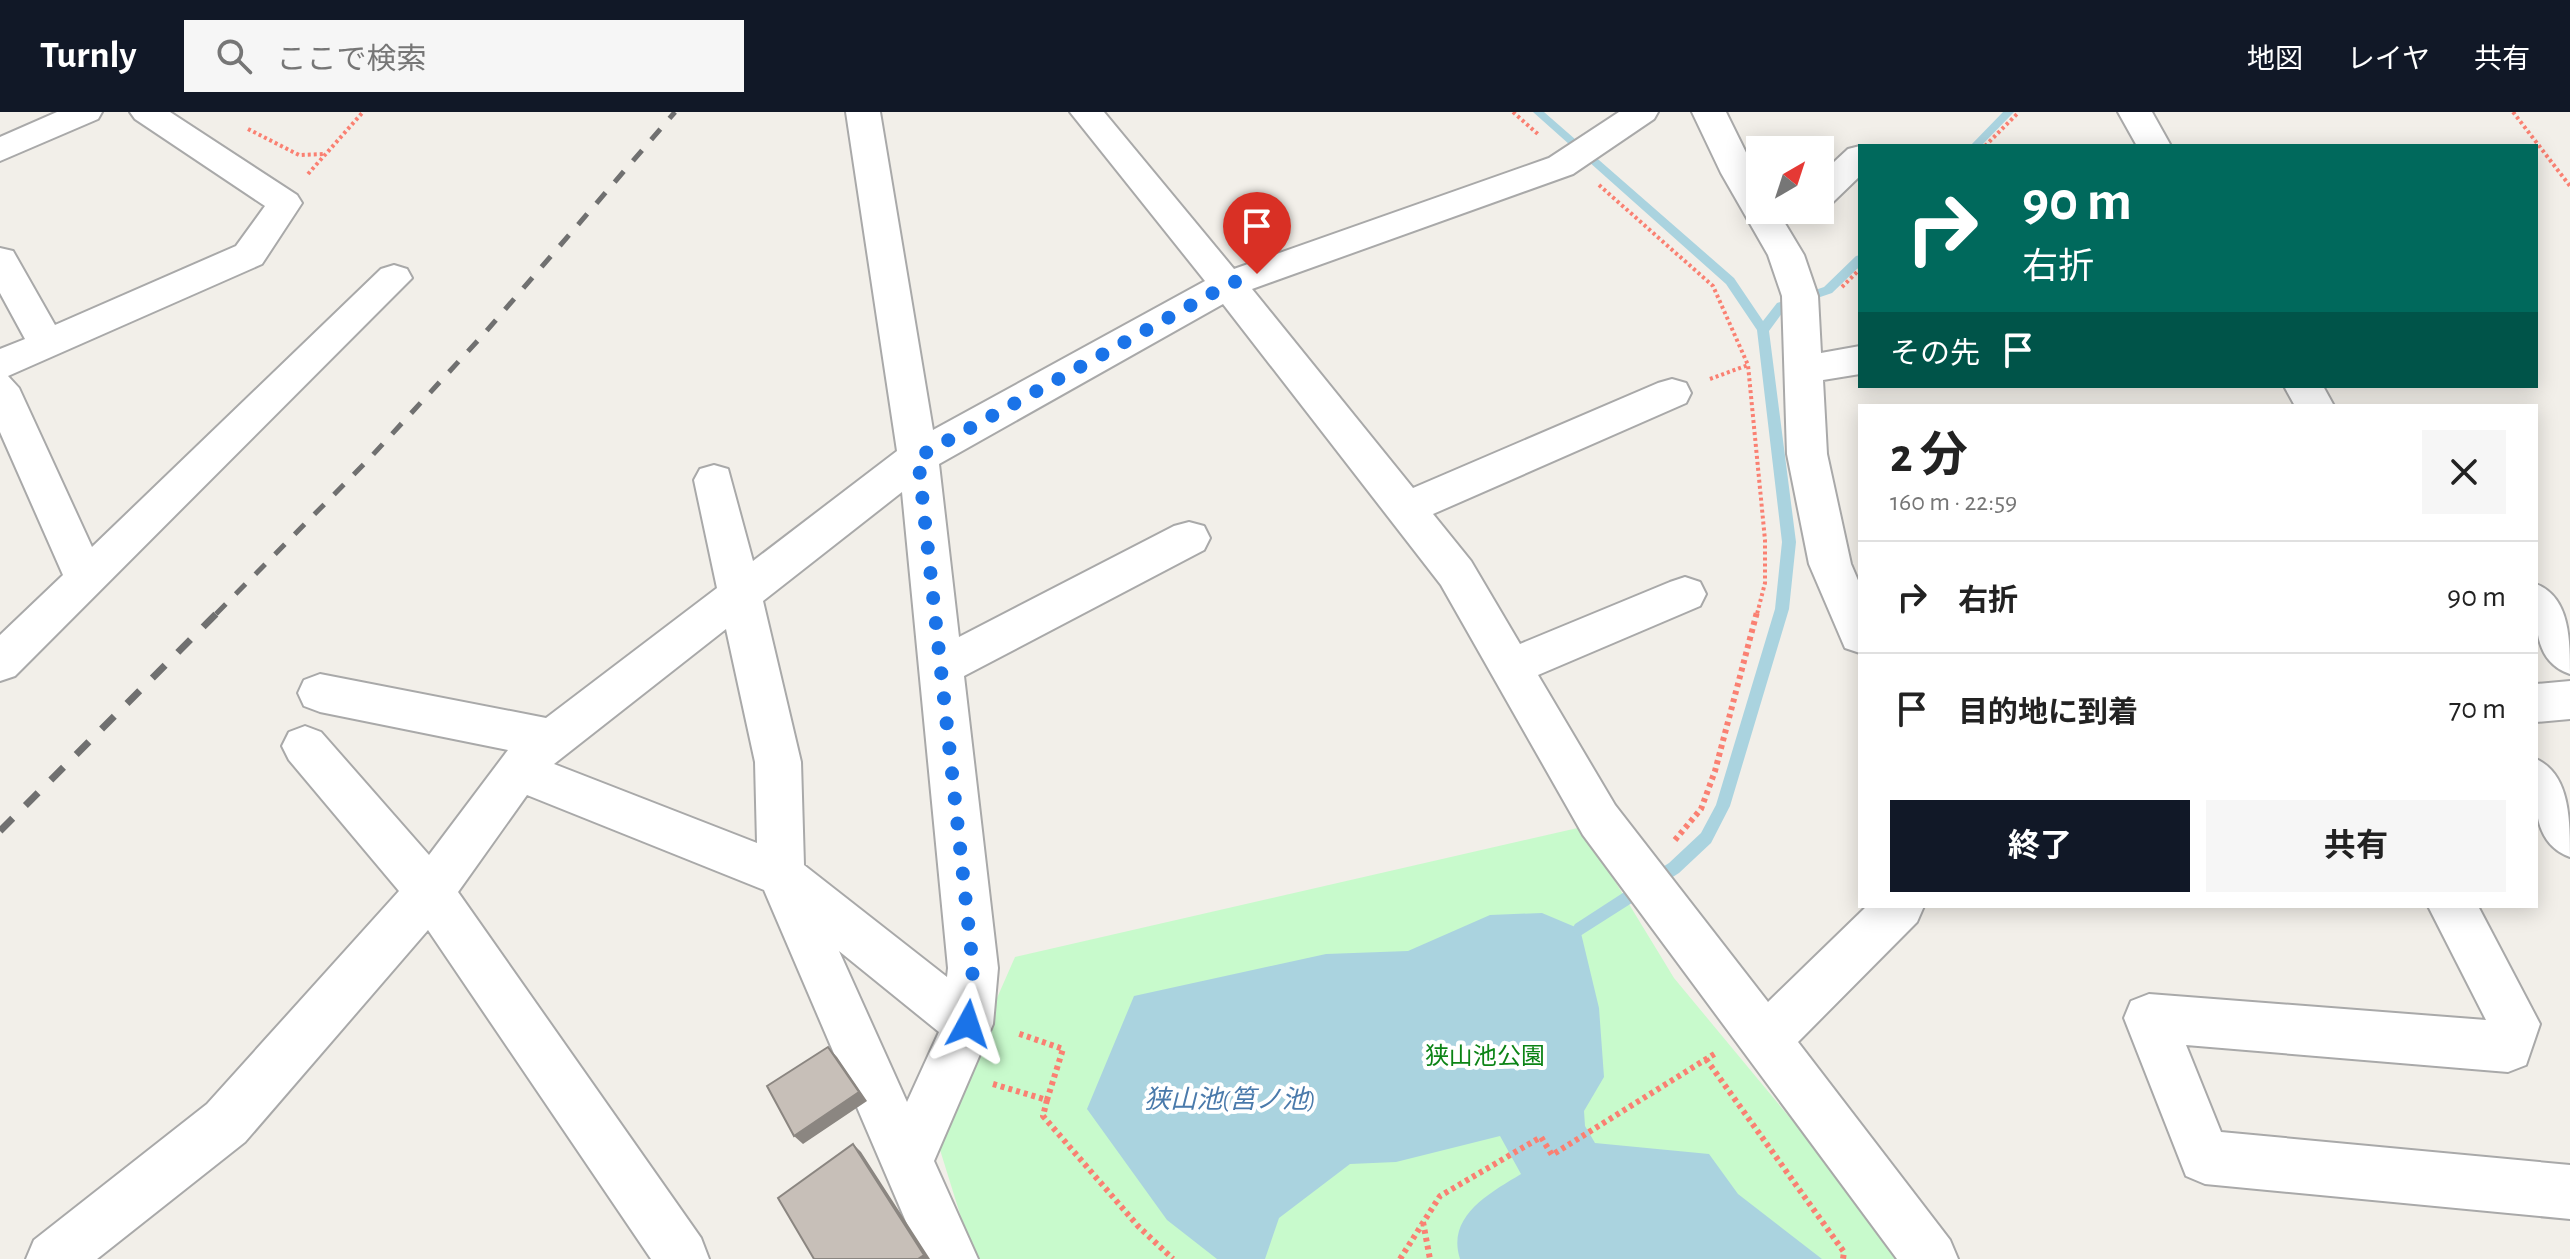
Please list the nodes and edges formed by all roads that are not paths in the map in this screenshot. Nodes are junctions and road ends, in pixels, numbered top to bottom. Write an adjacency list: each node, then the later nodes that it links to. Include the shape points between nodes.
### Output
1 (86, 112): 9 (street)
2 (147, 112): 17 (street, via 285,203 249,255)
3 (863, 112): 23 (street)
4 (1086, 112): 16 (street)
5 (1642, 112): 16 (street, via 1580,153)
6 (1709, 112): 13 (street)
7 (2135, 112): 8 (street)
8 (2153, 144)
9 (0, 150)
10 (1858, 159): 11 (street)
11 (1834, 182)
12 (1790, 224): 13 (street)
13 (1776, 237): 20 (street, via 1801,302)
14 (0, 260): 17 (street)
15 (394, 278): 27 (street)
16 (1229, 284): 23 (street); 25 (street)
17 (46, 343): 19 (street)
18 (1858, 360): 20 (street)
19 (0, 365)
20 (1801, 370): 31 (street, via 1807,454 1830,564)
21 (0, 388): 27 (street)
22 (1672, 393): 25 (street)
23 (918, 457): 29 (street); 35 (street)
24 (714, 480): 29 (street)
25 (1406, 508): 34 (street, via 1456,573)
26 (1189, 538): 35 (street)
27 (86, 580): 33 (street)
28 (1685, 594): 34 (street)
29 (739, 597): 40 (street); 43 (street, via 778,762)
30 (2538, 604): 32 (street)
31 (1858, 630)
32 (2570, 656)
33 (0, 663)
34 (1512, 666): 48 (street, via 1599,820)
35 (941, 667): 47 (street, via 973,968)
36 (320, 693): 40 (street)
37 (2570, 700): 38 (street)
38 (2538, 703)
39 (305, 746): 44 (street)
40 (535, 755): 43 (street); 44 (street)
41 (2538, 782): 42 (street)
42 (2570, 836)
43 (781, 875): 47 (street); 49 (street)
44 (430, 892): 51 (street); 52 (street, via 226,1123)
45 (1898, 908): 48 (street)
46 (2453, 908): 50 (street, via 2515,1024 2508,1047 2149,1018 2205,1157)
47 (990, 1028): 49 (street)
48 (1759, 1035): 54 (street)
49 (907, 1162): 53 (street)
50 (2570, 1192)
51 (682, 1258)
52 (53, 1259)
53 (950, 1259)
54 (1931, 1259)

